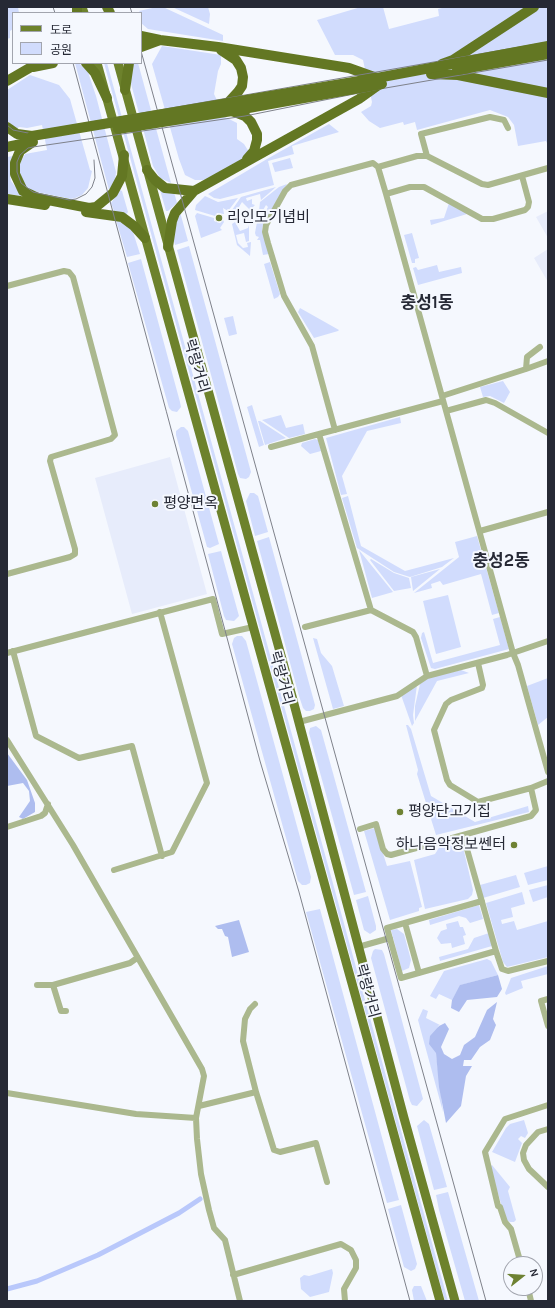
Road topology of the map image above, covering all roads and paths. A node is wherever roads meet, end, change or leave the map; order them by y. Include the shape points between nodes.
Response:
1 (534, 7) edge
2 (142, 36) edge
3 (160, 40) junction
4 (548, 46) edge
5 (142, 47) edge
6 (218, 49) junction
7 (548, 54) edge
8 (87, 64) edge
9 (97, 64) edge
10 (118, 64) edge
11 (129, 64) edge
12 (36, 65) edge
13 (430, 71) junction
14 (23, 73) junction
15 (7, 81) edge
16 (379, 81) junction
17 (7, 86) edge
18 (125, 90) junction
19 (548, 93) edge
20 (107, 98) junction
21 (229, 108) junction
22 (7, 127) edge
23 (508, 128) dead end
24 (32, 139) junction
25 (7, 141) edge
26 (7, 146) edge
27 (124, 155) junction
28 (427, 156) junction
29 (241, 165) junction
30 (378, 167) junction
31 (548, 168) edge
32 (147, 170) junction
33 (522, 176) junction
34 (194, 192) junction
35 (386, 194) junction
36 (7, 199) edge
37 (145, 238) junction
38 (168, 247) junction
39 (7, 286) edge
40 (540, 347) dead end
41 (548, 361) edge
42 (526, 369) junction
43 (442, 398) junction
44 (446, 411) junction
45 (335, 430) junction
46 (548, 433) edge
47 (319, 434) junction
48 (271, 447) dead end
49 (548, 512) edge
50 (480, 531) junction
51 (7, 574) edge
52 (370, 610) junction
53 (160, 612) junction
54 (253, 627) junction
55 (305, 627) dead end
56 (548, 641) edge
57 (10, 652) edge
58 (513, 653) junction
59 (478, 663) junction
60 (427, 676) junction
61 (299, 722) junction
62 (7, 740) edge
63 (548, 772) edge
64 (548, 780) edge
65 (531, 788) junction
66 (48, 804) junction
67 (7, 827) edge
68 (360, 829) dead end
69 (463, 835) junction
70 (162, 856) junction
71 (114, 870) dead end
72 (482, 901) junction
73 (405, 923) junction
74 (390, 938) junction
75 (358, 948) junction
76 (496, 951) junction
77 (137, 958) junction
78 (548, 961) edge
79 (419, 973) junction
80 (37, 985) dead end
81 (53, 985) junction
82 (548, 999) edge
83 (255, 1004) dead end
84 (66, 1010) dead end
85 (548, 1026) edge
86 (256, 1092) junction
87 (7, 1093) edge
88 (548, 1105) edge
89 (199, 1106) junction
90 (196, 1118) junction
91 (548, 1129) edge
92 (327, 1182) dead end
93 (548, 1187) edge
94 (519, 1256) edge
95 (233, 1274) junction
96 (240, 1301) edge
97 (345, 1301) edge
98 (440, 1301) edge
99 (455, 1301) edge

1 - 13 highway, bridge via 452,60
2 - 3 highway
3 - 5 highway
3 - 6 highway
4 - 13 highway, bridge
6 - 16 highway via 349,68
6 - 21 highway via 236,60 243,77 242,86
7 - 13 highway, bridge
8 - 20 highway via 95,73
9 - 20 main road, 락랑거리
10 - 18 main road, 락랑거리
11 - 18 highway
12 - 14 highway
13 - 16 highway, bridge
13 - 19 highway
14 - 15 highway
14 - 17 highway
16 - 21 highway, bridge
16 - 29 highway via 359,99
18 - 32 main road, 락랑거리
20 - 27 main road, 락랑거리
21 - 24 highway, bridge
21 - 29 highway via 245,116 257,134 254,151
22 - 24 highway
23 - 28 street via 504,120 490,117 421,134
24 - 25 highway
24 - 26 highway
24 - 27 highway via 20,151 15,163 15,174 23,190 38,198 89,208 96,207 113,194 122,176
27 - 37 main road, 락랑거리
28 - 30 street via 417,156
28 - 33 street via 484,185
29 - 34 highway
30 - 35 street
30 - 45 street via 373,163 291,185 266,225 268,243 284,296 312,346
31 - 33 street
32 - 34 highway via 165,188
32 - 38 main road, 락랑거리
33 - 35 street via 528,207 493,220 482,219 424,187 410,187
34 - 38 highway via 175,213
35 - 43 street
36 - 37 highway via 122,217
37 - 54 main road, 락랑거리
38 - 61 main road, 락랑거리
39 - 51 street via 64,271 73,277 115,435 111,439 51,457 75,554 70,558
40 - 42 street via 527,357
41 - 42 street
42 - 43 street
43 - 44 street
43 - 45 street
44 - 46 street via 486,400
44 - 50 street
45 - 47 street
47 - 48 street
47 - 52 street
49 - 50 street
50 - 58 street
52 - 55 street
52 - 60 street via 413,632
53 - 54 street via 213,599 222,634
53 - 57 street
53 - 70 street via 207,783 172,852
54 - 98 main road, 락랑거리
56 - 58 street
57 - 70 street via 36,736 79,758 132,746
58 - 59 street
58 - 63 street
59 - 60 street
59 - 65 street via 482,688 446,704 434,730 447,780 450,785 478,802
60 - 61 street via 397,696
61 - 75 main road, 락랑거리
62 - 66 street
64 - 65 street
65 - 69 street via 536,810 531,816
66 - 67 street via 41,816
66 - 77 street
68 - 69 street via 376,824 383,849 386,854 391,855
69 - 72 street
70 - 71 street
72 - 73 street
72 - 76 street
73 - 74 street via 387,928
73 - 79 street
74 - 75 street
74 - 79 street via 400,978
75 - 99 main road, 락랑거리
76 - 78 street via 502,968 508,971
76 - 79 street
77 - 81 street via 130,963
77 - 89 street via 202,1069 204,1076
80 - 81 street
81 - 84 street via 61,1011
82 - 85 street via 541,1001
83 - 86 street via 245,1020 243,1041
86 - 89 street
86 - 92 street via 274,1150 280,1152 318,1144
87 - 90 street via 136,1114
88 - 94 street via 505,1119 486,1152 498,1206 511,1229
89 - 90 street
90 - 95 street via 196,1139 209,1210 214,1228 224,1240
91 - 93 street via 538,1132 526,1145 523,1153 529,1169
95 - 96 street
95 - 97 street via 341,1244 351,1250 356,1260 356,1268 344,1289

